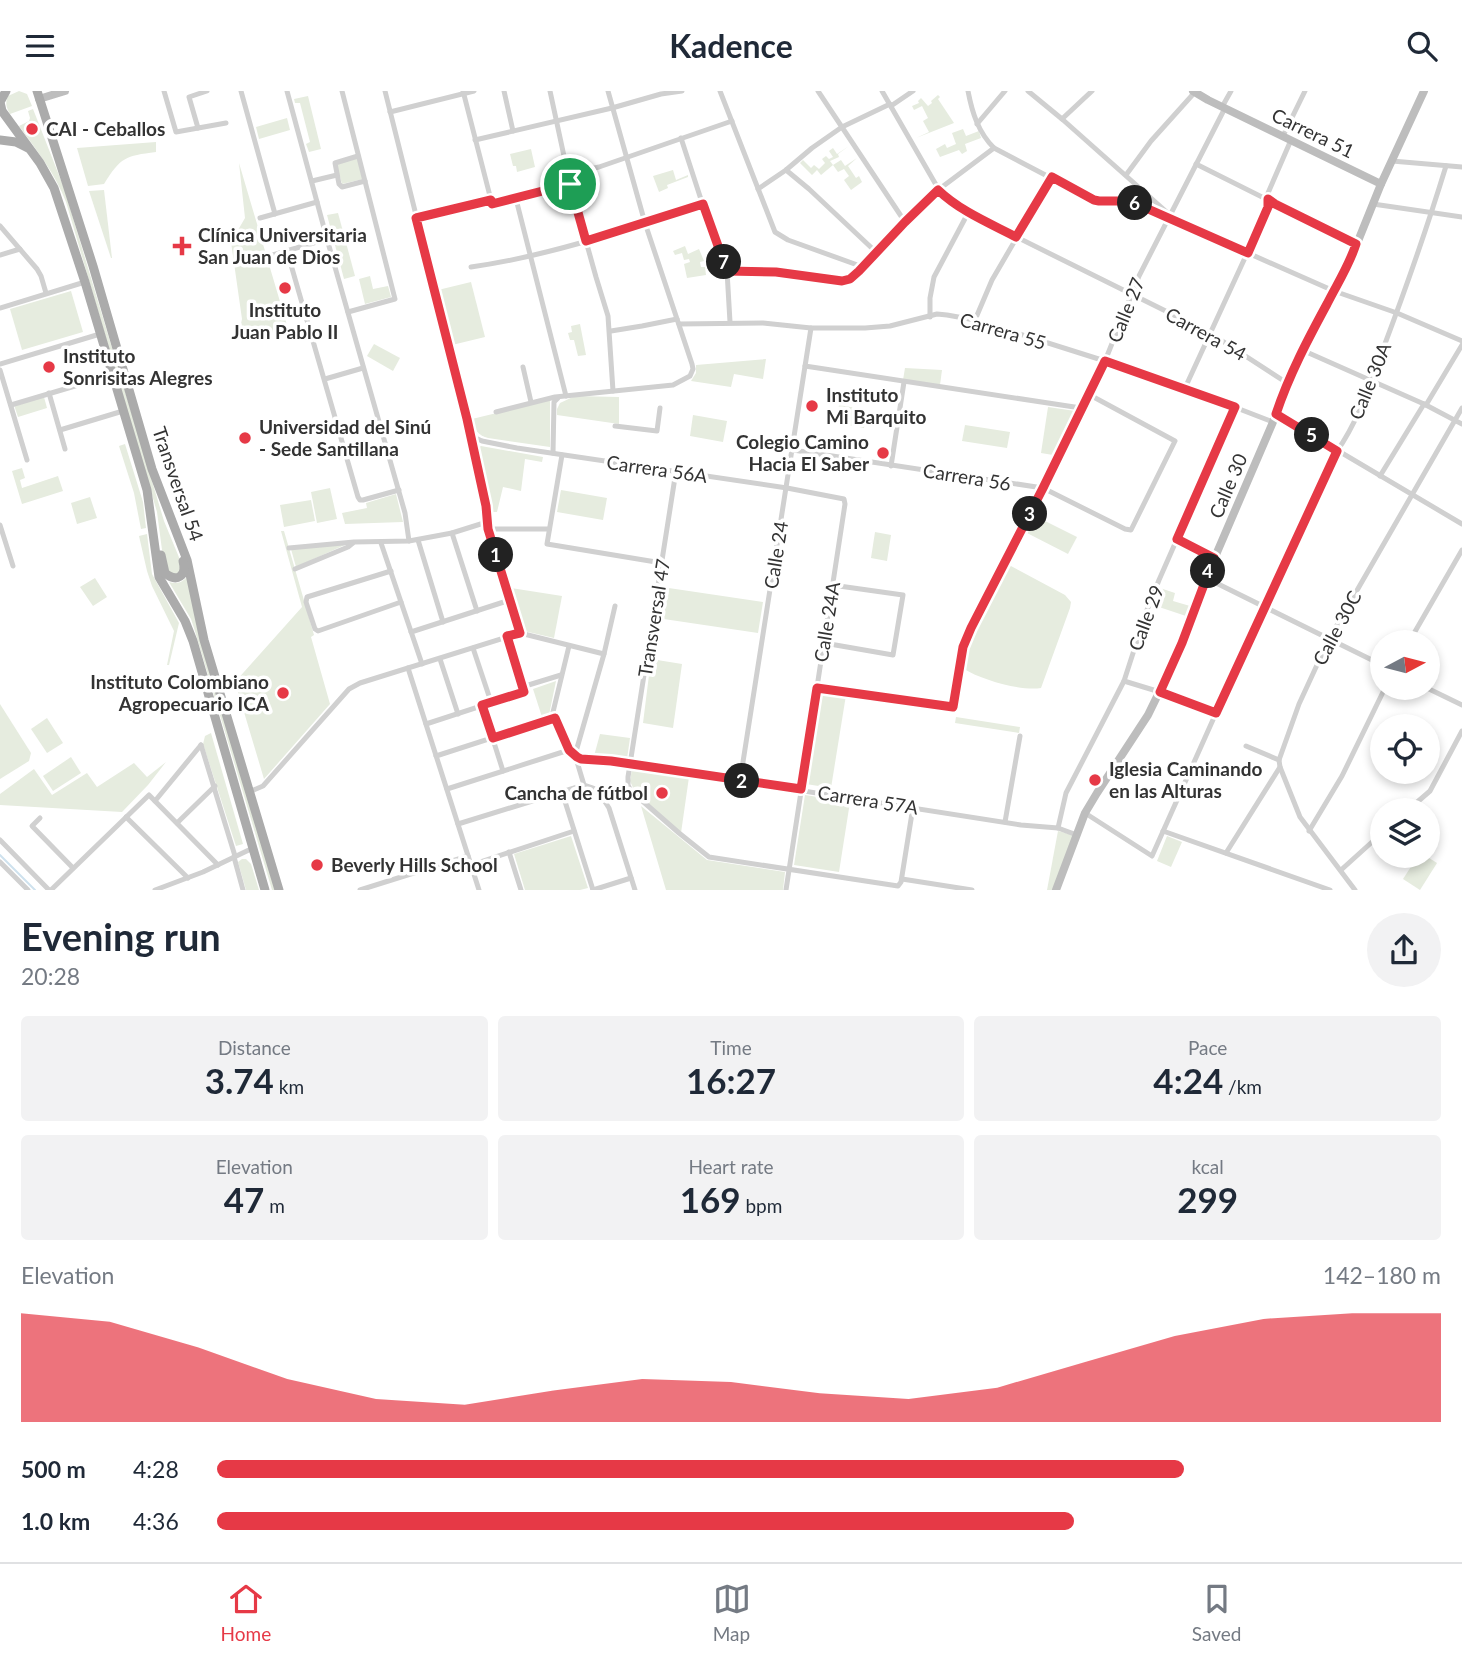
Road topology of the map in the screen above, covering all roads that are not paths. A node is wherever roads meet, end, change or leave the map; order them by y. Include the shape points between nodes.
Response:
1 (6, 91) edge
2 (65, 91) edge
3 (164, 91) edge
4 (207, 91) edge
5 (241, 91) edge
6 (287, 91) edge
7 (342, 91) edge
8 (385, 91) edge
9 (474, 91) edge
10 (504, 91) edge
11 (550, 91) edge
12 (608, 91) edge
13 (682, 91) edge
14 (720, 91) edge
15 (818, 91) edge
16 (883, 91) edge
17 (913, 91) edge
18 (968, 91) edge
19 (1005, 91) edge
20 (1028, 91) edge
21 (1092, 91) edge
22 (1231, 91) edge
23 (1305, 91) edge
24 (1424, 91) edge
25 (463, 92) edge
26 (1194, 92) edge
27 (36, 94) edge
28 (890, 105) junction
29 (612, 108) junction
30 (1224, 108) junction
31 (390, 112) junction
32 (1062, 119) junction
33 (557, 121) junction
34 (732, 121) junction
35 (226, 123) dead end
36 (977, 124) junction
37 (842, 127) junction
38 (198, 128) junction
39 (513, 131) junction
40 (681, 138) junction
41 (1287, 138) junction
42 (0, 140) edge
43 (475, 140) junction
44 (994, 148) junction
45 (30, 149) junction
46 (358, 156) junction
47 (626, 158) junction
48 (1392, 161) junction
49 (1196, 164) junction
50 (1446, 166) junction
51 (1462, 167) edge
52 (786, 170) junction
53 (568, 174) junction
54 (337, 175) junction
55 (1126, 175) junction
56 (1052, 177) junction
57 (312, 181) junction
58 (365, 181) junction
59 (570, 184) junction
60 (1381, 184) junction
61 (758, 189) junction
62 (938, 190) junction
63 (516, 199) junction
64 (1268, 199) junction
65 (491, 200) junction
66 (317, 202) junction
67 (703, 204) junction
68 (1373, 204) junction
69 (275, 213) junction
70 (968, 213) junction
71 (1431, 213) junction
72 (1169, 217) junction
73 (1462, 217) edge
74 (260, 218) dead end
75 (416, 218) junction
76 (905, 222) junction
77 (645, 223) junction
78 (0, 226) edge
79 (1016, 237) junction
80 (327, 239) junction
81 (586, 241) junction
82 (1356, 244) junction
83 (20, 249) junction
84 (287, 251) junction
85 (876, 252) junction
86 (1248, 253) junction
87 (0, 255) edge
88 (532, 255) junction
89 (266, 257) dead end
90 (471, 267) dead end
91 (863, 267) junction
92 (727, 271) junction
93 (85, 282) junction
94 (1334, 291) junction
95 (46, 293) junction
96 (1130, 294) junction
97 (0, 308) edge
98 (348, 311) junction
99 (1397, 313) junction
100 (930, 317) junction
101 (975, 320) junction
102 (678, 321) junction
103 (730, 322) junction
104 (811, 328) junction
105 (611, 331) junction
106 (1210, 333) junction
107 (100, 334) junction
108 (1462, 343) edge
109 (1302, 350) junction
110 (1105, 361) junction
111 (0, 364) edge
112 (805, 366) junction
113 (523, 367) dead end
114 (363, 368) junction
115 (0, 370) edge
116 (112, 375) junction
117 (325, 379) junction
118 (1371, 380) junction
119 (904, 382) junction
120 (1287, 383) junction
121 (1185, 388) junction
122 (613, 391) junction
123 (49, 393) junction
124 (1088, 394) junction
125 (563, 396) junction
126 (531, 402) junction
127 (11, 405) junction
128 (1425, 405) junction
129 (1235, 407) junction
130 (660, 408) dead end
131 (1081, 408) junction
132 (1462, 408) edge
133 (123, 411) junction
134 (496, 412) dead end
135 (1274, 418) junction
136 (1455, 420) junction
137 (1462, 423) edge
138 (615, 426) dead end
139 (60, 430) junction
140 (471, 436) junction
141 (65, 449) dead end
142 (793, 450) junction
143 (1337, 451) junction
144 (553, 453) junction
145 (562, 455) junction
146 (27, 460) dead end
147 (891, 465) junction
148 (676, 471) junction
149 (1380, 476) junction
150 (787, 488) junction
151 (1043, 488) junction
152 (160, 490) junction
153 (398, 490) junction
154 (1412, 495) junction
155 (844, 500) joint
156 (149, 502) junction
157 (487, 522) junction
158 (1462, 524) edge
159 (0, 525) edge
160 (488, 529) junction
161 (549, 529) junction
162 (452, 533) junction
163 (2, 539) edge
164 (1177, 539) junction
165 (418, 540) junction
166 (409, 541) junction
167 (354, 542) junction
168 (381, 543) junction
169 (289, 548) dead end
170 (1462, 550) edge
171 (1214, 558) junction
172 (662, 563) junction
173 (12, 566) dead end
174 (295, 569) dead end
175 (391, 571) junction
176 (1206, 577) junction
177 (832, 585) junction
178 (510, 600) junction
179 (401, 603) junction
180 (615, 606) dead end
181 (1265, 606) junction
182 (477, 611) junction
183 (443, 622) junction
184 (1416, 630) edge
185 (411, 632) junction
186 (520, 633) junction
187 (507, 636) junction
188 (1329, 639) junction
189 (824, 643) junction
190 (569, 646) junction
191 (473, 648) junction
192 (604, 654) junction
193 (440, 659) junction
194 (1370, 659) edge
195 (422, 664) junction
196 (408, 668) junction
197 (561, 675) junction
198 (1124, 681) junction
199 (522, 687) junction
200 (817, 688) junction
201 (1160, 692) junction
202 (1440, 694) edge
203 (1379, 700) edge
204 (491, 702) junction
205 (482, 705) junction
206 (1462, 705) edge
207 (1216, 713) junction
208 (458, 714) junction
209 (555, 718) junction
210 (426, 724) junction
211 (1462, 731) edge
212 (1020, 736) dead end
213 (493, 738) junction
214 (1246, 746) dead end
215 (569, 750) junction
216 (575, 755) junction
217 (436, 756) junction
218 (1279, 763) junction
219 (631, 764) junction
220 (503, 771) junction
221 (740, 781) junction
222 (584, 785) junction
223 (215, 786) junction
224 (447, 789) junction
225 (801, 789) junction
226 (249, 792) junction
227 (562, 792) junction
228 (1421, 798) edge
229 (155, 801) junction
230 (913, 807) junction
231 (1085, 813) junction
232 (126, 817) junction
233 (40, 818) dead end
234 (1005, 822) junction
235 (177, 823) junction
236 (458, 824) junction
237 (1058, 828) junction
238 (575, 831) junction
239 (1163, 831) junction
240 (1309, 831) junction
241 (1077, 835) junction
242 (0, 841) edge
243 (1370, 844) edge
244 (253, 848) junction
245 (509, 852) junction
246 (1226, 853) junction
247 (468, 856) junction
248 (235, 857) junction
249 (0, 862) edge
250 (218, 865) junction
251 (471, 865) junction
252 (73, 868) junction
253 (788, 869) junction
254 (1341, 870) junction
255 (188, 878) junction
256 (631, 878) junction
257 (902, 879) junction
258 (168, 888) edge
259 (28, 890) edge
260 (50, 890) edge
261 (155, 890) edge
262 (243, 890) edge
263 (265, 890) edge
264 (278, 890) edge
265 (360, 890) edge
266 (480, 890) edge
267 (521, 890) edge
268 (593, 890) edge
269 (635, 890) edge
270 (786, 890) edge
271 (972, 890) edge
272 (1056, 890) edge
273 (1330, 890) edge
274 (1355, 890) edge

1 - 45 main road, Transversal 54 via 0,102 2,111
2 - 27 main road
3 - 38 street via 176,132
4 - 38 street via 188,97
5 - 69 street
6 - 57 street
7 - 46 street
8 - 31 street
9 - 25 street
10 - 39 street
11 - 33 street
12 - 29 street
13 - 29 street
14 - 34 street
15 - 37 street
16 - 28 street, Carrera 54
17 - 28 street
18 - 36 street
19 - 36 street
20 - 32 street
21 - 32 street
22 - 30 street, Calle 27
23 - 41 street
24 - 48 main road, Calle 30
25 - 31 street
25 - 43 street
26 - 30 main road, Carrera 51
26 - 55 street
27 - 152 main road, Transversal 54
28 - 37 street
28 - 62 street, Carrera 54
29 - 33 street
29 - 47 street
30 - 41 main road, Carrera 51
30 - 49 street, Calle 27
31 - 75 street
32 - 55 street
33 - 39 street
33 - 53 street
34 - 40 street
34 - 61 street
35 - 38 street
36 - 44 street
37 - 52 street
37 - 76 street
39 - 43 street
40 - 47 street
40 - 67 street
41 - 60 main road, Carrera 51
41 - 64 street
42 - 45 main road
43 - 65 street
44 - 56 street
44 - 62 street
45 - 93 main road, Transversal 54 via 54,188
46 - 54 street via 336,162
46 - 58 street
47 - 53 street
47 - 77 street
48 - 50 street
48 - 60 main road, Calle 30
49 - 64 street
49 - 72 street, Calle 27
50 - 51 street
50 - 71 street, Calle 30A
52 - 61 street
52 - 85 street
53 - 59 street
54 - 57 street
54 - 58 street via 341,187
55 - 72 street
56 - 72 street via 1094,200 1130,201
56 - 79 street
57 - 66 street
58 - 98 street via 395,299
59 - 63 street
59 - 81 street
60 - 68 main road, Calle 30
61 - 91 street via 778,235
62 - 70 street, Carrera 54
62 - 76 street
63 - 65 street via 492,204
63 - 88 street
64 - 82 street
64 - 86 street
65 - 75 street
66 - 69 street
66 - 80 street
67 - 77 street
67 - 92 street
68 - 71 street
68 - 82 main road, Calle 30
69 - 74 street
70 - 79 street, Carrera 54
70 - 100 street via 934,277
71 - 73 street
71 - 99 street, Calle 30A
72 - 86 street
72 - 96 street, Calle 27
75 - 140 street
76 - 85 street
77 - 81 street
77 - 102 street
78 - 83 street
79 - 96 street, Carrera 54
79 - 101 street
80 - 84 street
80 - 98 street
81 - 88 street
81 - 105 street
82 - 94 main road, Calle 30
83 - 87 street
83 - 95 street via 37,269
84 - 89 street
84 - 117 street
85 - 91 street
86 - 94 street
86 - 106 street
88 - 90 street
88 - 125 street
91 - 92 street via 842,281
92 - 103 street
93 - 95 street
93 - 107 main road, Transversal 54
94 - 99 street
94 - 109 main road, Calle 30
95 - 97 street
96 - 106 street, Carrera 54
96 - 110 street, Calle 27
98 - 114 street
99 - 108 street
99 - 118 street, Calle 30A
100 - 101 street, Carrera 55
100 - 104 street, Carrera 55 via 877,327
101 - 110 street, Carrera 55
102 - 103 street, Carrera 55
102 - 105 street, Carrera 55
102 - 122 street via 690,376 673,385
103 - 104 street, Carrera 55
104 - 112 street, Calle 24
105 - 122 street
106 - 120 street, Carrera 54
106 - 121 street
107 - 111 street
107 - 116 main road, Transversal 54
108 - 128 street
109 - 118 street
109 - 120 main road, Calle 30
110 - 121 street, Carrera 55
110 - 124 street, Calle 27
112 - 119 street
112 - 142 street, Calle 24
113 - 126 street
114 - 117 street
114 - 153 street
115 - 127 street
116 - 123 street
116 - 133 main road, Transversal 54
117 - 153 street via 358,497
118 - 128 street
118 - 143 street, Calle 30A
119 - 131 street
119 - 147 street
120 - 135 main road, Calle 30
121 - 129 street, Carrera 55
122 - 125 street
123 - 127 street
123 - 139 street
124 - 131 street, Calle 27
124 - 151 street, Carrera 56 via 1175,443 1133,529
125 - 126 street
125 - 144 street via 554,402
126 - 134 street
127 - 146 street
128 - 136 street
128 - 149 street
129 - 135 street, Carrera 55
129 - 164 street, Calle 29
130 - 138 street via 657,431
131 - 151 street, Calle 27
132 - 136 street, Calle 30C
133 - 139 street
133 - 156 main road, Transversal 54
135 - 143 street, Carrera 55
135 - 171 main road, Calle 30
136 - 137 street
136 - 154 street, Calle 30C
139 - 141 street
140 - 144 street, Carrera 56A
140 - 157 street
142 - 147 street, Carrera 56
142 - 150 street, Calle 24
143 - 149 street, Carrera 55
143 - 181 street, Calle 30A
144 - 145 street, Carrera 56A
145 - 148 street, Carrera 56A
145 - 161 street
147 - 151 street, Carrera 56
148 - 150 street, Carrera 56A
148 - 172 street, Transversal 47
149 - 154 street, Carrera 55
150 - 155 street, Carrera 56A
150 - 221 street, Calle 24
151 - 200 street, Calle 27 via 967,637 953,707
152 - 156 main road via 184,565 178,577 165,573
152 - 226 main road, Transversal 54 via 190,570 199,620
153 - 166 street
154 - 158 street, Carrera 55
154 - 188 street, Calle 30C
155 - 177 street, Calle 24A
156 - 244 main road, Transversal 54 via 159,576 193,641
157 - 160 street
157 - 162 street
159 - 163 street
160 - 161 street
160 - 178 street
161 - 172 street via 547,544
162 - 165 street
162 - 182 street
163 - 173 street
164 - 171 street
164 - 198 street, Calle 29
165 - 166 street
165 - 183 street
166 - 168 street
167 - 168 street
167 - 169 street
167 - 174 street
168 - 175 street
170 - 184 street
171 - 176 main road, Calle 30
172 - 219 street, Transversal 47
175 - 179 street
175 - 179 street via 307,597 306,602 318,631
176 - 181 street
176 - 201 main road, Calle 30
177 - 189 street, Calle 24A
177 - 189 street via 903,596 893,655
178 - 182 street
178 - 186 street
179 - 185 street
180 - 192 street
181 - 188 street
181 - 207 street, Calle 30A
182 - 183 street
183 - 185 street
185 - 195 street
186 - 187 street
186 - 190 street
187 - 191 street
187 - 199 street
188 - 194 street
188 - 218 street, Calle 30C via 1299,704
189 - 200 street, Calle 24A
190 - 192 street
190 - 197 street
191 - 193 street
191 - 204 street
192 - 216 street
193 - 195 street
193 - 208 street
195 - 196 street
196 - 210 street
196 - 226 street via 349,689 263,786
197 - 199 street
197 - 209 street via 553,706
198 - 201 street
198 - 237 street, Calle 29 via 1066,793
199 - 204 street via 524,692
200 - 225 street, Calle 24A
201 - 207 street
201 - 231 main road, Calle 30
202 - 206 street
203 - 240 street
204 - 205 street
205 - 208 street
205 - 213 street
207 - 239 street, Calle 30A
208 - 210 street
209 - 213 street
209 - 215 street
210 - 217 street
211 - 228 street
212 - 234 street
213 - 217 street
213 - 220 street
214 - 218 street
215 - 216 street
215 - 220 street
216 - 219 street, Carrera 57A
216 - 222 street
217 - 224 street
218 - 240 street
218 - 246 street, Calle 30C
219 - 221 street, Carrera 57A
219 - 253 street, Transversal 47 via 627,782 631,791 709,857
220 - 224 street
221 - 225 street, Carrera 57A
222 - 227 street
222 - 256 street via 600,794 610,808
223 - 229 street via 201,744
223 - 235 street
223 - 248 street
224 - 236 street
225 - 230 street, Carrera 57A
225 - 253 street, Calle 24A
226 - 264 main road, Transversal 54
227 - 236 street
227 - 238 street
229 - 232 street via 149,795
229 - 235 street
230 - 234 street, Carrera 57A
230 - 257 street
231 - 239 street, Calle 30A via 1152,856
231 - 241 main road, Calle 30
232 - 252 street
232 - 255 street
233 - 252 street via 32,826
234 - 237 street, Carrera 57A
235 - 250 street
236 - 247 street
237 - 241 street, Carrera 57A
238 - 245 street
238 - 268 street
239 - 246 street
240 - 254 street
241 - 272 main road, Calle 30
242 - 260 street
243 - 254 street
244 - 248 street
244 - 263 main road, Transversal 54
245 - 251 street
245 - 267 street
246 - 273 street
247 - 251 street
247 - 265 street
248 - 250 street
248 - 262 street
249 - 259 street
250 - 255 street
251 - 266 street
252 - 260 street
253 - 257 street, Transversal 47 via 897,886
253 - 270 street, Calle 24A
254 - 274 street
255 - 258 street
256 - 268 street
256 - 269 street
257 - 271 street
258 - 261 street

